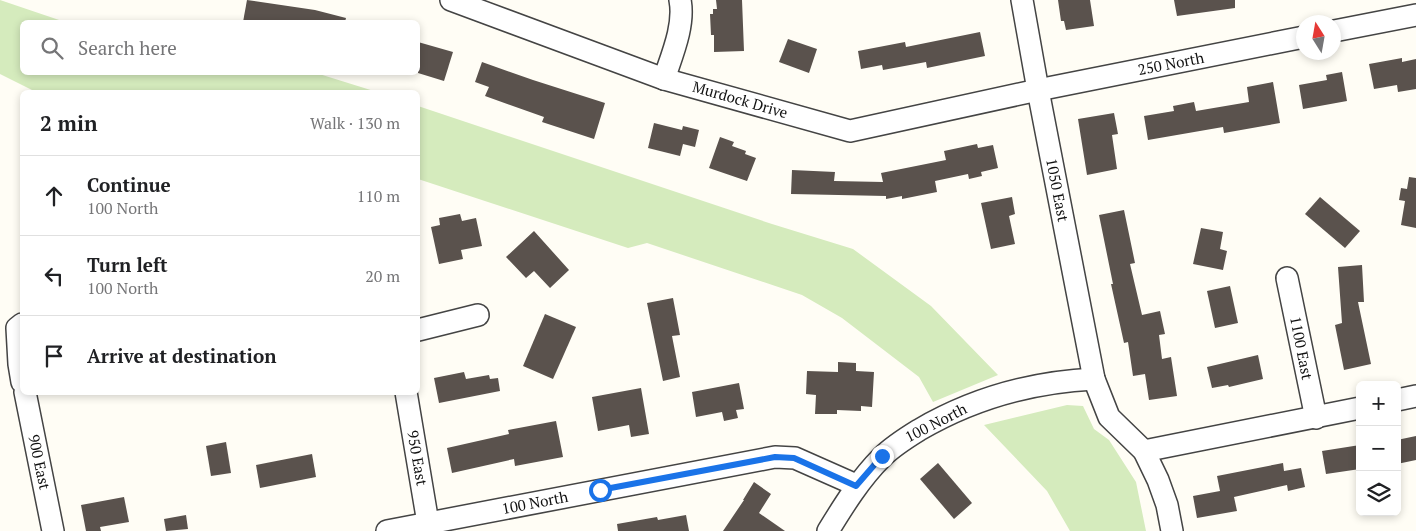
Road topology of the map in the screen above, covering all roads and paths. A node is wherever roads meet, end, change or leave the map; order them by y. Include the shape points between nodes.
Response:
1 (451, 0) edge
2 (680, 0) edge
3 (1022, 0) edge
4 (1416, 14) edge
5 (1341, 30) edge
6 (1296, 39) edge
7 (664, 78) junction
8 (1038, 90) junction
9 (1287, 278) dead end
10 (478, 315) dead end
11 (20, 326) edge
12 (420, 330) edge
13 (20, 358) edge
14 (1094, 379) junction
15 (26, 395) edge
16 (407, 395) edge
17 (1416, 396) edge
18 (1401, 399) edge
19 (1356, 409) edge
20 (1316, 418) junction
21 (1144, 451) junction
22 (856, 486) junction
23 (428, 523) junction
24 (53, 531) edge
25 (387, 531) edge
26 (828, 531) edge
27 (1172, 531) edge

1 - 7 street, Murdock Drive
2 - 7 street via 676,44
3 - 8 street, 1050 East
4 - 5 street
6 - 8 street, 250 North
7 - 8 street, Murdock Drive via 850,131
8 - 14 street, 1050 East
9 - 20 street, 1100 East
10 - 12 street
11 - 13 street
14 - 21 street, 1050 East via 1109,417
14 - 22 street, 100 North via 1069,380 997,395 943,416 882,456
15 - 24 street, 900 East
16 - 23 street, 950 East
17 - 18 street
19 - 20 street
20 - 21 street
21 - 27 street via 1164,497
22 - 23 street, 100 North via 794,458 775,457
22 - 26 street
23 - 25 street, 100 North

